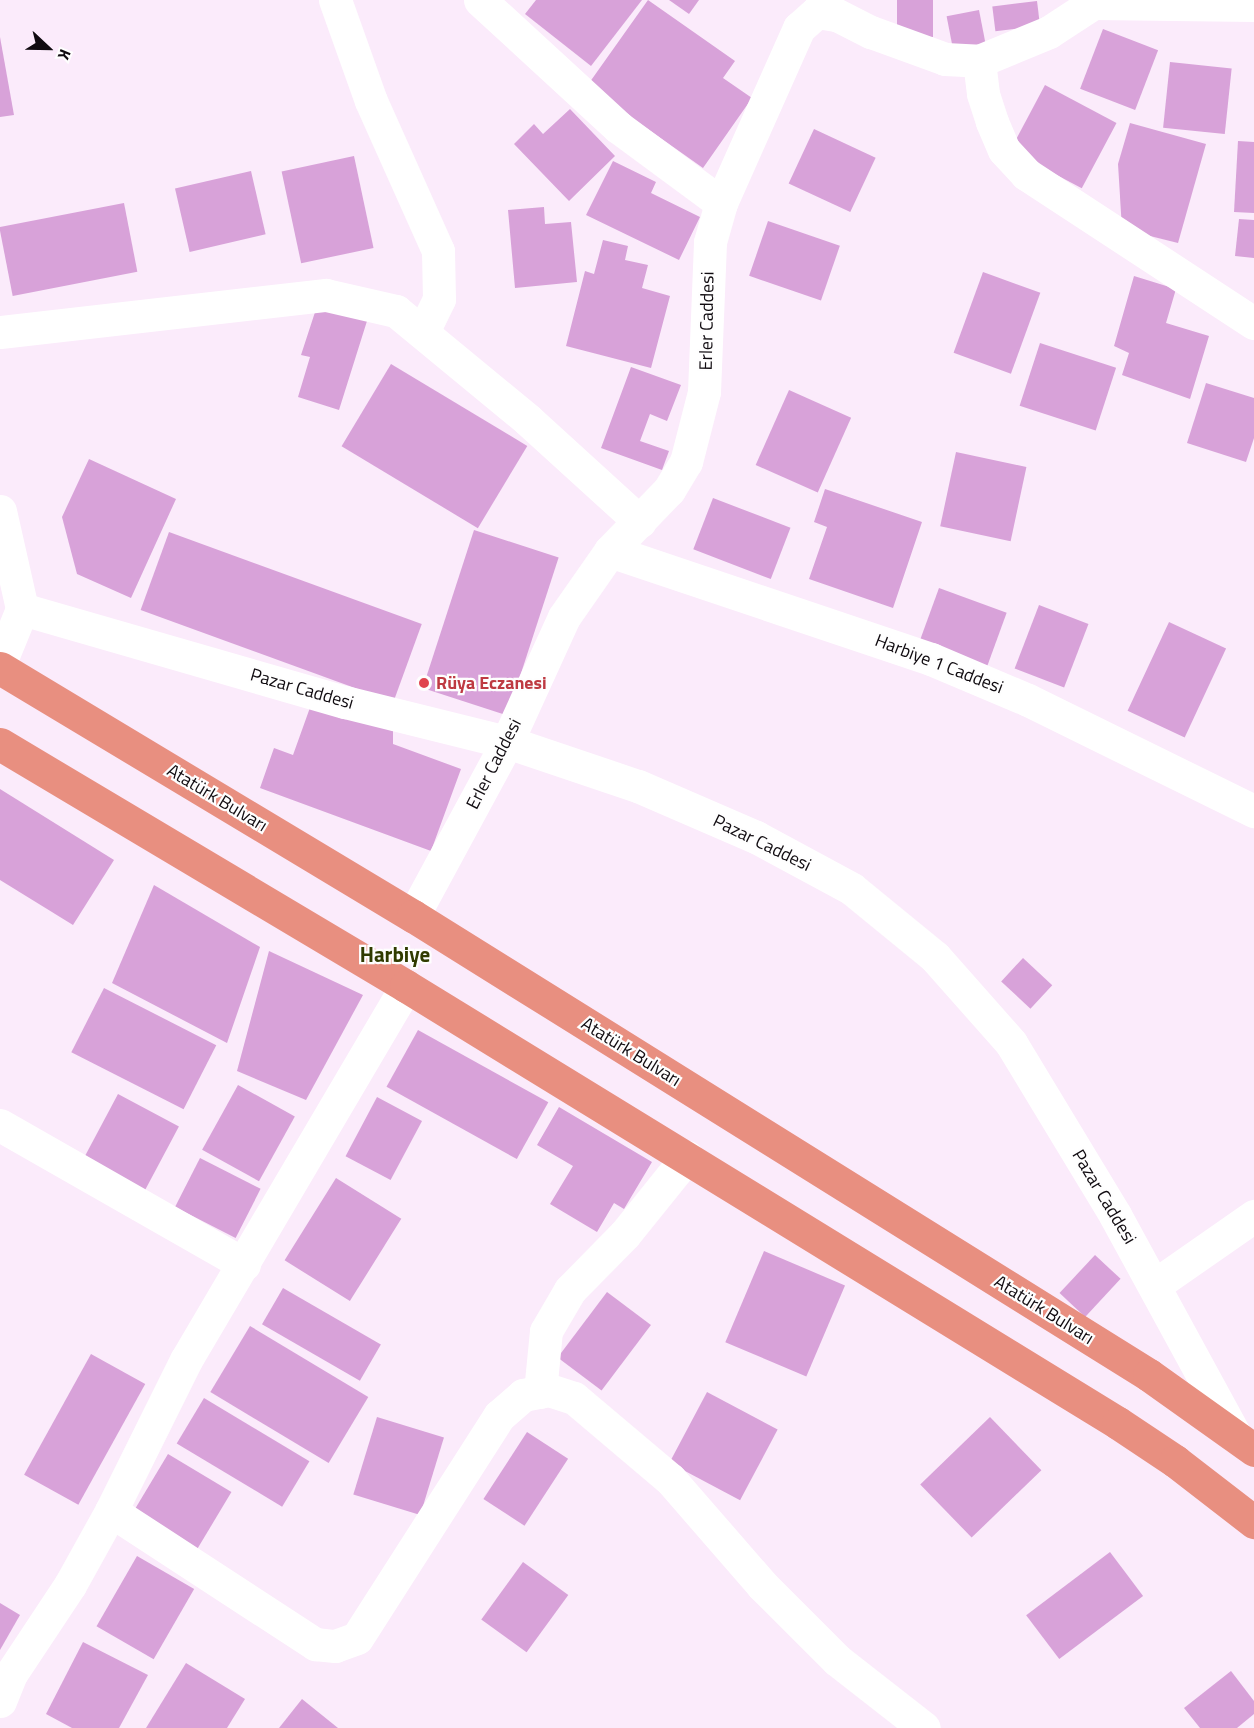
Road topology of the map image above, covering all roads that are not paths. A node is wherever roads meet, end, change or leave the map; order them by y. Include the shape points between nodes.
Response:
1 (335, 0) edge
2 (480, 0) edge
3 (1095, 1) edge
4 (1254, 5) edge
5 (819, 6) edge
6 (979, 61) junction
7 (721, 203) junction
8 (1254, 323) edge
9 (0, 332) edge
10 (423, 332) junction
11 (0, 511) edge
12 (639, 522) junction
13 (610, 551) junction
14 (22, 609) junction
15 (0, 663) edge
16 (0, 668) edge
17 (507, 742) junction
18 (0, 744) edge
19 (1254, 811) edge
20 (412, 916) junction
21 (406, 986) junction
22 (0, 1125) edge
23 (687, 1157) junction
24 (1254, 1216) edge
25 (244, 1264) junction
26 (1155, 1286) junction
27 (540, 1392) junction
28 (1245, 1443) edge
29 (111, 1511) junction
30 (1254, 1522) edge
31 (0, 1701) edge
32 (924, 1728) edge

1 - 10 street via 371,101 438,251 439,299
2 - 7 street via 618,128
3 - 4 street
3 - 6 street, Erler Caddesi via 1049,32
5 - 6 street, Erler Caddesi via 871,32 945,59
5 - 7 street, Erler Caddesi via 800,28 778,70
6 - 8 street via 992,122 1004,150 1026,174
7 - 12 street, Erler Caddesi via 710,242 706,290 709,347 696,435 669,490
9 - 10 street via 326,295 396,311
10 - 12 street via 528,420
11 - 14 street
12 - 13 street, Erler Caddesi
13 - 17 street, Erler Caddesi via 564,617
13 - 19 street, Harbiye 1 Caddesi via 833,625 987,682
14 - 15 street
14 - 17 street, Pazar Caddesi via 345,702
16 - 20 highway, Atatürk Bulvarı
17 - 20 street, Erler Caddesi
17 - 26 street, Pazar Caddesi via 638,786 756,837 852,889 936,957 1011,1043
18 - 21 highway
20 - 28 highway, Atatürk Bulvarı via 1149,1375
21 - 23 highway
21 - 25 street
22 - 25 street
23 - 27 street via 625,1234 570,1290 546,1331
23 - 30 highway via 1118,1423
24 - 26 street
25 - 29 street via 180,1371
26 - 28 street, Pazar Caddesi
27 - 29 street via 523,1395 499,1416 357,1638 335,1646 315,1644
27 - 32 street via 549,1390 574,1398 661,1472 762,1585 837,1660
29 - 31 street via 70,1585 11,1674

